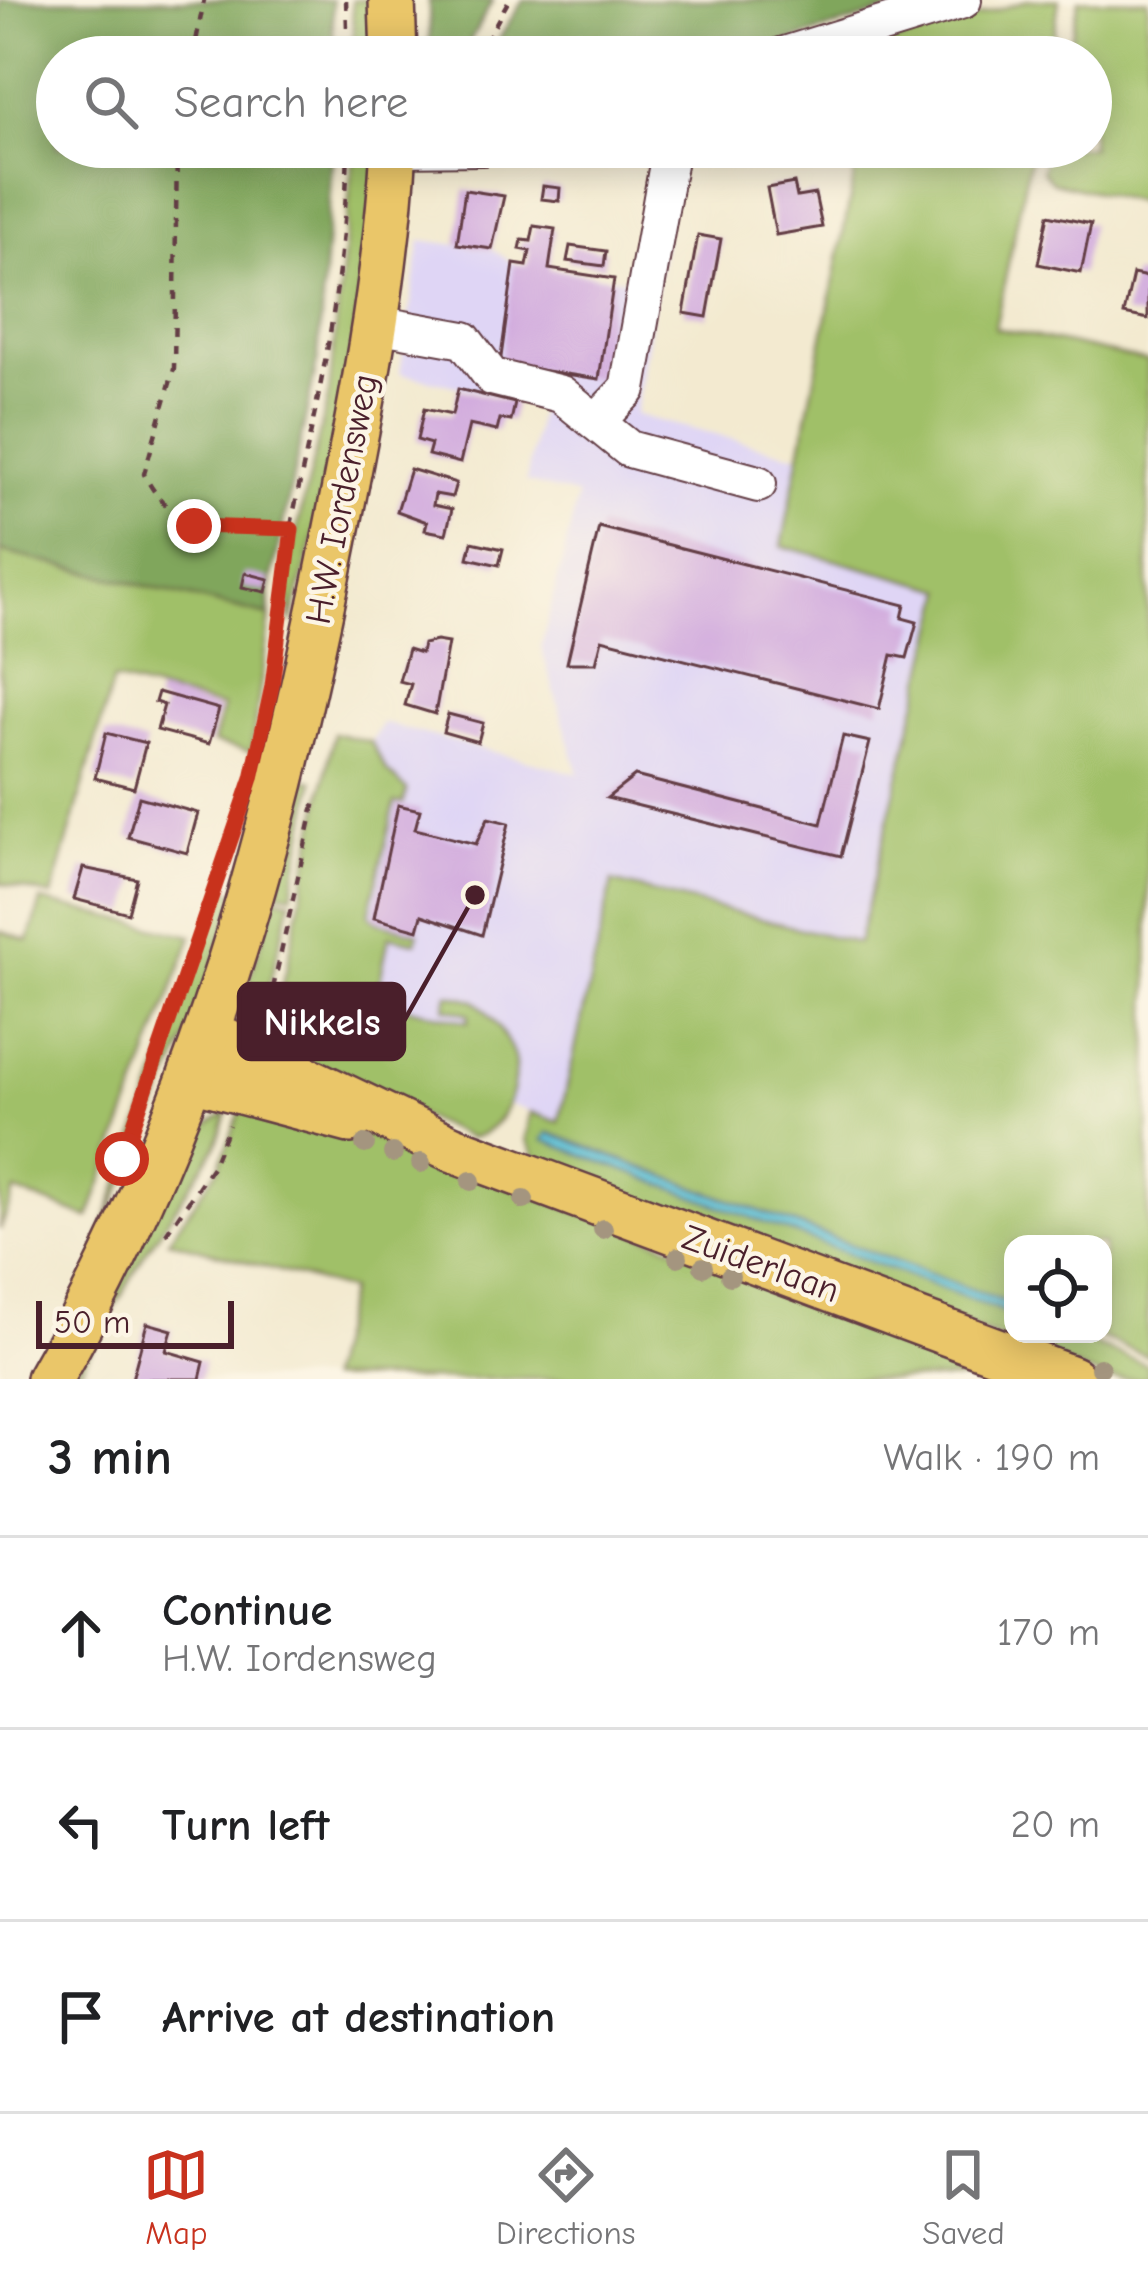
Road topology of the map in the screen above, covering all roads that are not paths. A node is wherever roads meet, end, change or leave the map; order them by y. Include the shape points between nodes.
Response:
1 (392, 0) edge
2 (963, 0) edge
3 (393, 36) edge
4 (846, 36) edge
5 (392, 168) edge
6 (666, 168) edge
7 (376, 324) junction
8 (596, 422) junction
9 (758, 484) dead end
10 (209, 1034) junction
11 (192, 1078) junction
12 (451, 1148) junction
13 (49, 1379) edge
14 (1072, 1379) edge

1 - 3 main road
2 - 4 street
5 - 7 main road, H.W. Iordensweg
6 - 8 street via 628,389
7 - 8 street via 464,340 492,377 561,394
7 - 10 main road, H.W. Iordensweg via 273,826
8 - 9 street via 629,449
10 - 11 main road, H.W. Iordensweg
10 - 12 main road, Zuiderlaan
11 - 12 main road, Zuiderlaan
11 - 13 main road, H.W. Iordensweg via 130,1226
12 - 14 main road, Zuiderlaan

